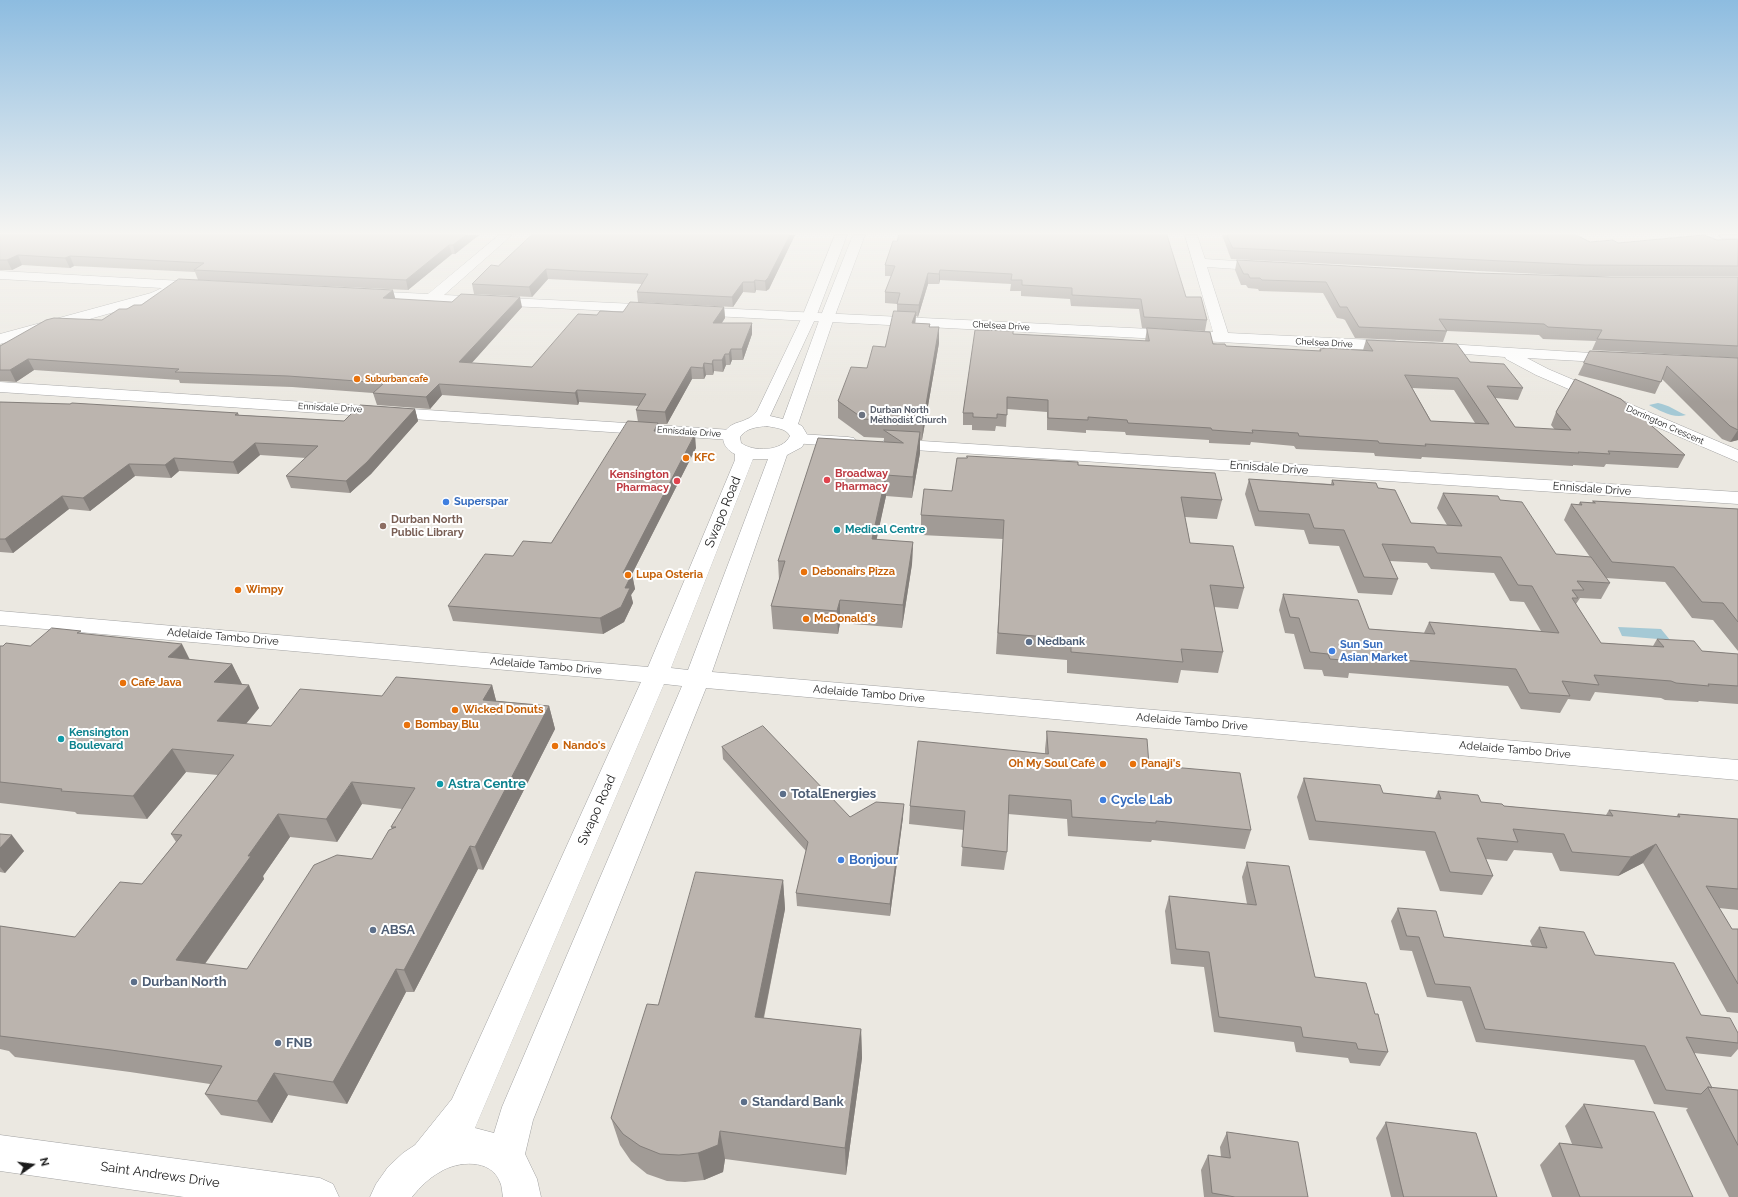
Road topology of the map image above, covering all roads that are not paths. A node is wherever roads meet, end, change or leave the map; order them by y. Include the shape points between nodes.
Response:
1 (168, 291) edge
2 (440, 291) edge
3 (819, 291) edge
4 (837, 291) edge
5 (1208, 291) edge
6 (353, 294) edge
7 (431, 298) junction
8 (808, 317) junction
9 (827, 318) junction
10 (1222, 337) junction
11 (0, 339) edge
12 (1506, 352) junction
13 (1630, 359) edge
14 (0, 387) edge
15 (754, 422) junction
16 (732, 435) junction
17 (789, 439) junction
18 (744, 452) junction
19 (1738, 457) edge
20 (1738, 498) edge
21 (0, 618) edge
22 (656, 675) junction
23 (697, 679) junction
24 (1738, 770) edge
25 (0, 1153) edge
26 (506, 1157) junction
27 (428, 1158) junction
28 (320, 1197) edge
29 (389, 1197) edge
30 (522, 1197) edge

1 - 11 street
2 - 7 street
3 - 8 street
4 - 9 street
5 - 10 street
6 - 7 street, Chelsea Drive
7 - 8 street, Chelsea Drive
8 - 9 street, Chelsea Drive
8 - 15 street via 764,413
9 - 10 street, Chelsea Drive
9 - 17 street
10 - 12 street, Chelsea Drive
12 - 13 street, Chelsea Drive
12 - 19 street, Dorrington Crescent via 1542,372
14 - 16 street, Ennisdale Drive
15 - 16 street via 740,427
15 - 17 street via 779,422
16 - 18 street via 731,441 735,447
17 - 18 street via 761,455
17 - 20 street, Ennisdale Drive
17 - 23 street
18 - 22 street, Swapo Road via 744,460
21 - 22 street, Adelaide Tambo Drive
22 - 23 street, Adelaide Tambo Drive
22 - 27 street, Swapo Road via 465,1112
23 - 24 street, Adelaide Tambo Drive
23 - 26 street via 515,1120
25 - 28 street, Saint Andrews Drive
26 - 27 street via 489,1149 470,1146 449,1149
26 - 30 street via 515,1170
27 - 29 street via 402,1180

